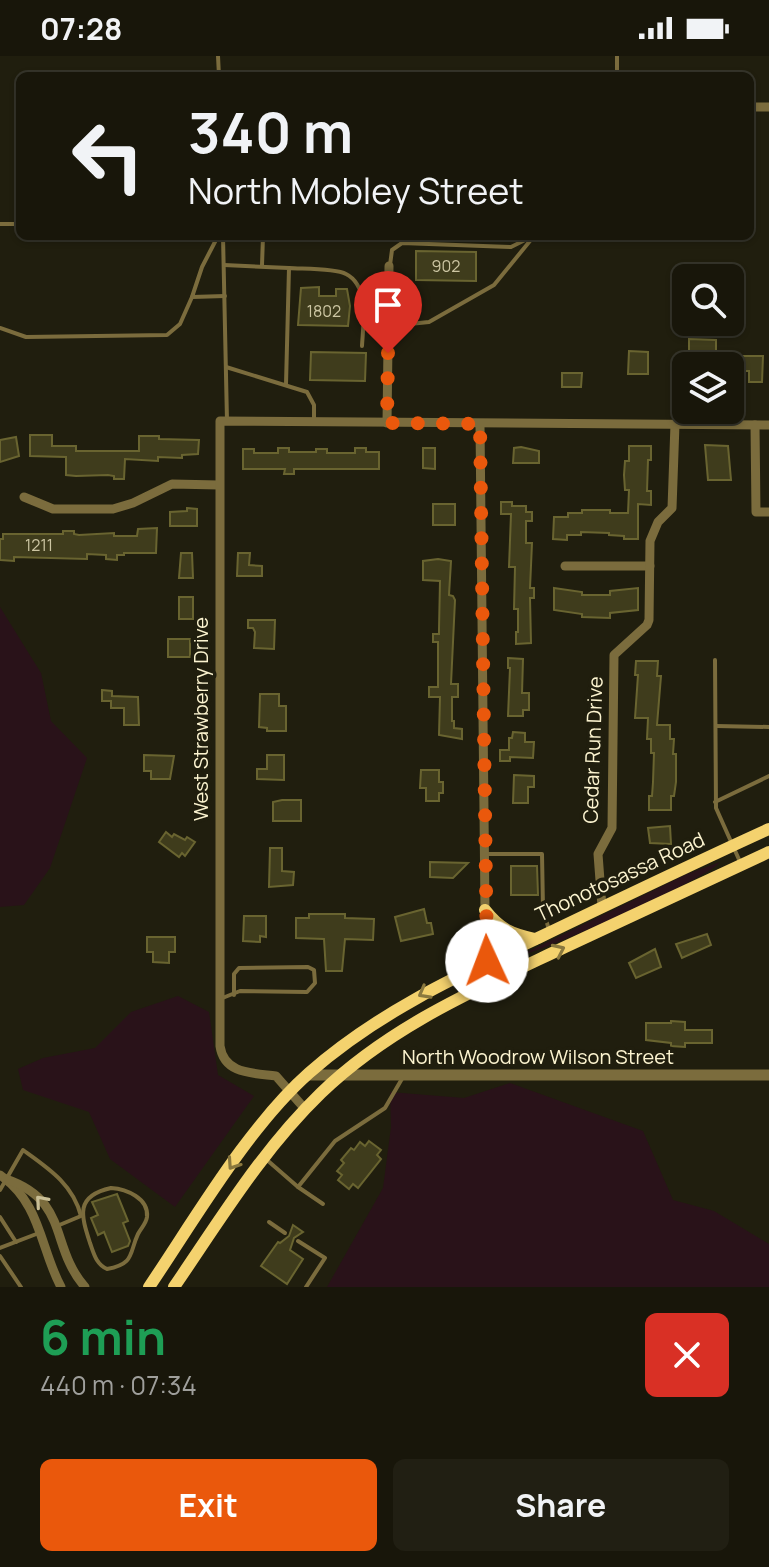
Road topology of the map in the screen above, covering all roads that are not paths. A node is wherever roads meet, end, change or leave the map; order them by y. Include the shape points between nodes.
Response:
1 (219, 240) edge
2 (221, 240) edge
3 (263, 240) edge
4 (526, 240) edge
5 (531, 240) edge
6 (224, 265) junction
7 (262, 265) junction
8 (389, 266) joint
9 (289, 268) junction
10 (225, 296) junction
11 (192, 297) junction
12 (364, 308) junction
13 (389, 308) junction
14 (389, 326) junction
15 (0, 328) edge
16 (362, 346) dead end
17 (226, 367) junction
18 (286, 384) junction
19 (223, 421) junction
20 (314, 422) junction
21 (387, 423) junction
22 (480, 424) junction
23 (672, 424) edge
24 (675, 424) joint
25 (755, 425) junction
26 (769, 425) edge
27 (219, 485) junction
28 (24, 497) dead end
29 (769, 512) edge
30 (565, 566) dead end
31 (650, 566) junction
32 (715, 660) dead end
33 (716, 726) junction
34 (769, 727) edge
35 (769, 776) edge
36 (715, 802) junction
37 (769, 829) edge
38 (733, 845) junction
39 (769, 852) edge
40 (484, 854) junction
41 (742, 865) junction
42 (602, 907) junction
43 (485, 910) junction
44 (550, 932) junction
45 (535, 939) junction
46 (487, 961) junction
47 (490, 983) junction
48 (234, 995) junction
49 (218, 1000) junction
50 (342, 1074) junction
51 (404, 1074) junction
52 (307, 1075) junction
53 (769, 1075) edge
54 (290, 1093) junction
55 (305, 1109) junction
56 (264, 1156) junction
57 (3, 1177) edge
58 (298, 1187) junction
59 (0, 1190) edge
60 (323, 1204) dead end
61 (81, 1216) junction
62 (0, 1217) edge
63 (269, 1222) dead end
64 (57, 1226) junction
65 (42, 1232) junction
66 (285, 1233) dead end
67 (298, 1241) dead end
68 (16, 1242) junction
69 (0, 1248) edge
70 (0, 1256) edge
71 (21, 1287) edge
72 (61, 1287) edge
73 (85, 1287) edge
74 (149, 1287) edge
75 (174, 1287) edge
76 (306, 1287) edge

1 - 11 lane
2 - 6 lane
3 - 7 lane
4 - 8 lane via 511,247 402,243 392,250
5 - 14 lane via 494,285 429,322
6 - 7 lane
6 - 10 lane
7 - 9 lane
8 - 13 street
9 - 12 lane via 345,273 354,280
9 - 18 lane
10 - 11 lane
10 - 17 lane
11 - 15 lane via 180,324 167,335 26,337
12 - 13 lane
12 - 16 lane
13 - 14 street
14 - 21 street
17 - 18 lane
17 - 19 lane
18 - 20 lane via 307,392
19 - 20 street
19 - 27 street, West Strawberry Drive
20 - 21 street
21 - 22 street
22 - 23 street
22 - 40 street
24 - 25 street
24 - 31 street, Cedar Run Drive via 672,508 652,531
25 - 26 street
25 - 29 street via 756,512
27 - 28 street via 172,484 113,509 53,509
27 - 49 street, West Strawberry Drive
30 - 31 street
31 - 42 street, Cedar Run Drive via 647,625 614,655 612,828 598,854
32 - 33 lane
33 - 34 lane
33 - 36 lane
35 - 36 lane
36 - 38 lane
37 - 38 main road, Thonotosassa Road
38 - 41 lane
38 - 42 main road, Thonotosassa Road
39 - 41 main road, Thonotosassa Road
40 - 43 street
40 - 44 lane via 542,854 543,909
47 -> 41 main road, Thonotosassa Road
42 - 44 main road, Thonotosassa Road
43 - 45 main road via 505,931
43 - 46 street
44 - 45 main road, Thonotosassa Road
45 - 46 main road, Thonotosassa Road
46 - 47 street
46 -> 52 main road, Thonotosassa Road via 399,1007
47 - 50 main road, Thonotosassa Road via 399,1031
48 - 48 lane via 307,992 315,983 314,970 239,968
48 - 49 lane
49 - 54 street, West Strawberry Drive via 221,1057 226,1064 276,1076
50 - 51 street, North Woodrow Wilson Street
50 - 52 street, North Woodrow Wilson Street
50 - 55 main road, Thonotosassa Road
51 - 53 street, North Woodrow Wilson Street
51 - 58 lane via 385,1108 335,1141
52 - 54 main road, Thonotosassa Road
54 - 55 street
54 -> 74 main road, Thonotosassa Road via 240,1154
55 - 56 main road, Thonotosassa Road
56 - 58 lane
56 - 75 main road, Thonotosassa Road
57 - 59 lane
57 - 61 lane via 23,1150 56,1174
64 -> 57 street via 39,1196
57 - 65 street via 28,1205
58 - 60 lane
61 - 61 lane via 92,1195 111,1188 132,1193 147,1212 132,1254 111,1269 99,1264
61 - 64 lane
62 - 68 lane
63 - 66 lane
64 - 65 street
64 - 73 street via 68,1260
65 - 68 lane
65 - 72 street
67 - 76 lane via 325,1258
68 - 69 lane
70 - 71 lane

